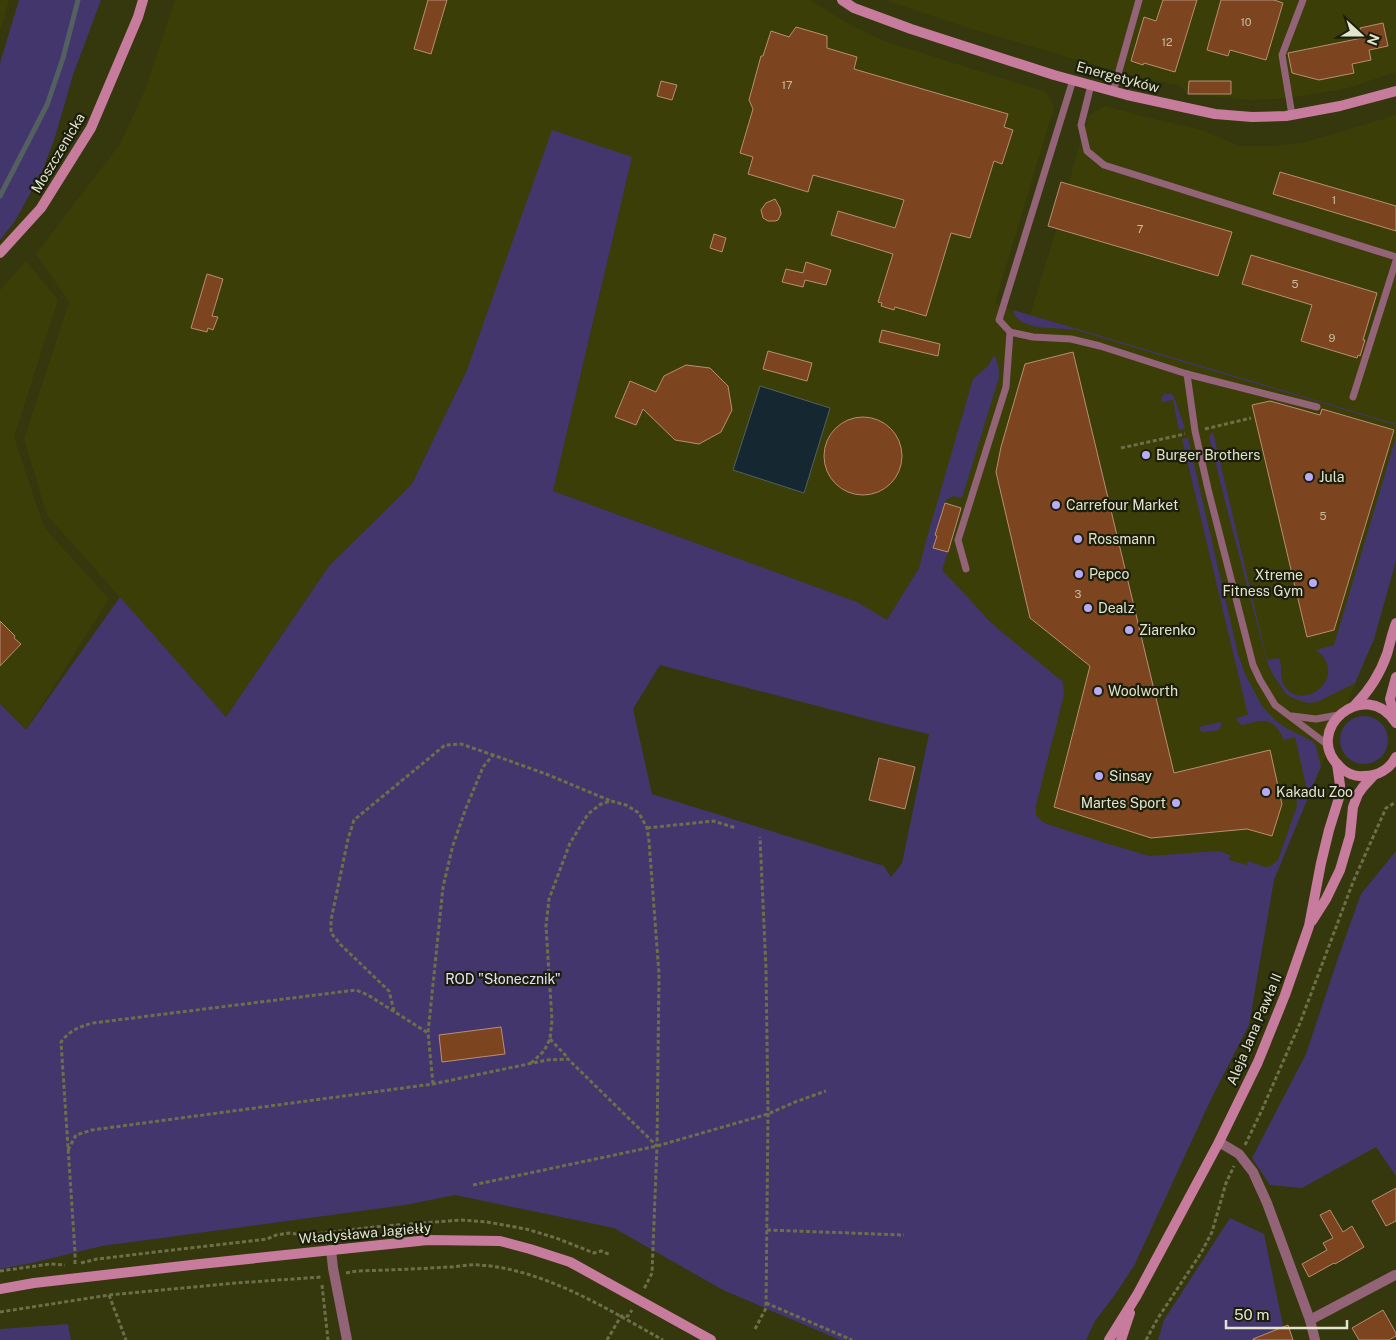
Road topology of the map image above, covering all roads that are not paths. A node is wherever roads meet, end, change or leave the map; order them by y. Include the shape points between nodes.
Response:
1 (143, 0) edge
2 (842, 0) edge
3 (1139, 0) edge
4 (1303, 0) edge
5 (1072, 80) junction
6 (1091, 85) junction
7 (1396, 91) edge
8 (1113, 92) junction
9 (1292, 115) junction
10 (0, 253) edge
11 (1396, 257) edge
12 (1396, 261) edge
13 (1010, 332) junction
14 (1187, 374) junction
15 (1352, 397) dead end
16 (1317, 407) dead end
17 (966, 569) dead end
18 (1396, 623) edge
19 (1396, 677) edge
20 (1355, 706) junction
21 (1291, 716) junction
22 (1338, 716) junction
23 (1396, 722) edge
24 (1328, 746) junction
25 (1396, 757) edge
26 (1337, 764) junction
27 (1386, 770) junction
28 (1396, 773) edge
29 (1374, 775) junction
30 (1309, 926) junction
31 (1219, 1142) junction
32 (331, 1250) junction
33 (1395, 1275) edge
34 (0, 1289) edge
35 (1136, 1295) junction
36 (1310, 1320) junction
37 (347, 1340) edge
38 (711, 1340) edge
39 (1109, 1340) edge
40 (1121, 1340) edge
41 (1315, 1340) edge

1 - 10 street, Moszczenicka via 91,128 40,208
2 - 5 street, Energetyków via 854,8 911,29
3 - 8 lane
4 - 9 lane via 1282,55
5 - 6 street, Energetyków
5 - 13 lane via 999,320
6 - 8 street, Energetyków
6 - 11 lane via 1081,125 1087,151 1104,165
7 - 9 street, Energetyków
8 - 9 street, Energetyków via 1215,114
12 - 15 lane
13 - 14 lane via 1071,339
13 - 17 lane via 1006,387 958,540
14 - 16 lane
14 - 21 lane via 1195,431 1248,651 1270,697 1279,709
18 - 20 street via 1378,674
19 - 23 street via 1390,699
20 - 22 street
20 - 23 street via 1375,706
21 - 22 lane via 1316,719
21 - 24 lane
22 - 24 street via 1331,727
24 - 26 street
25 - 27 street
26 - 29 street via 1354,775
26 - 30 street, Aleja Jana Pawła II via 1339,798
27 - 28 street
27 - 29 street
29 - 30 street, Aleja Jana Pawła II via 1358,794 1340,870
30 - 31 street, Aleja Jana Pawła II via 1258,1062
31 - 35 street, Aleja Jana Pawła II
31 - 36 street via 1239,1154 1254,1172
32 - 34 street, Władysława Jagiełły
32 - 37 street
32 - 38 street, Władysława Jagiełły via 428,1240 500,1241 530,1248 570,1262
33 - 36 street
35 - 39 street, Aleja Jana Pawła II
35 - 40 street, Aleja Jana Pawła II
36 - 41 street

